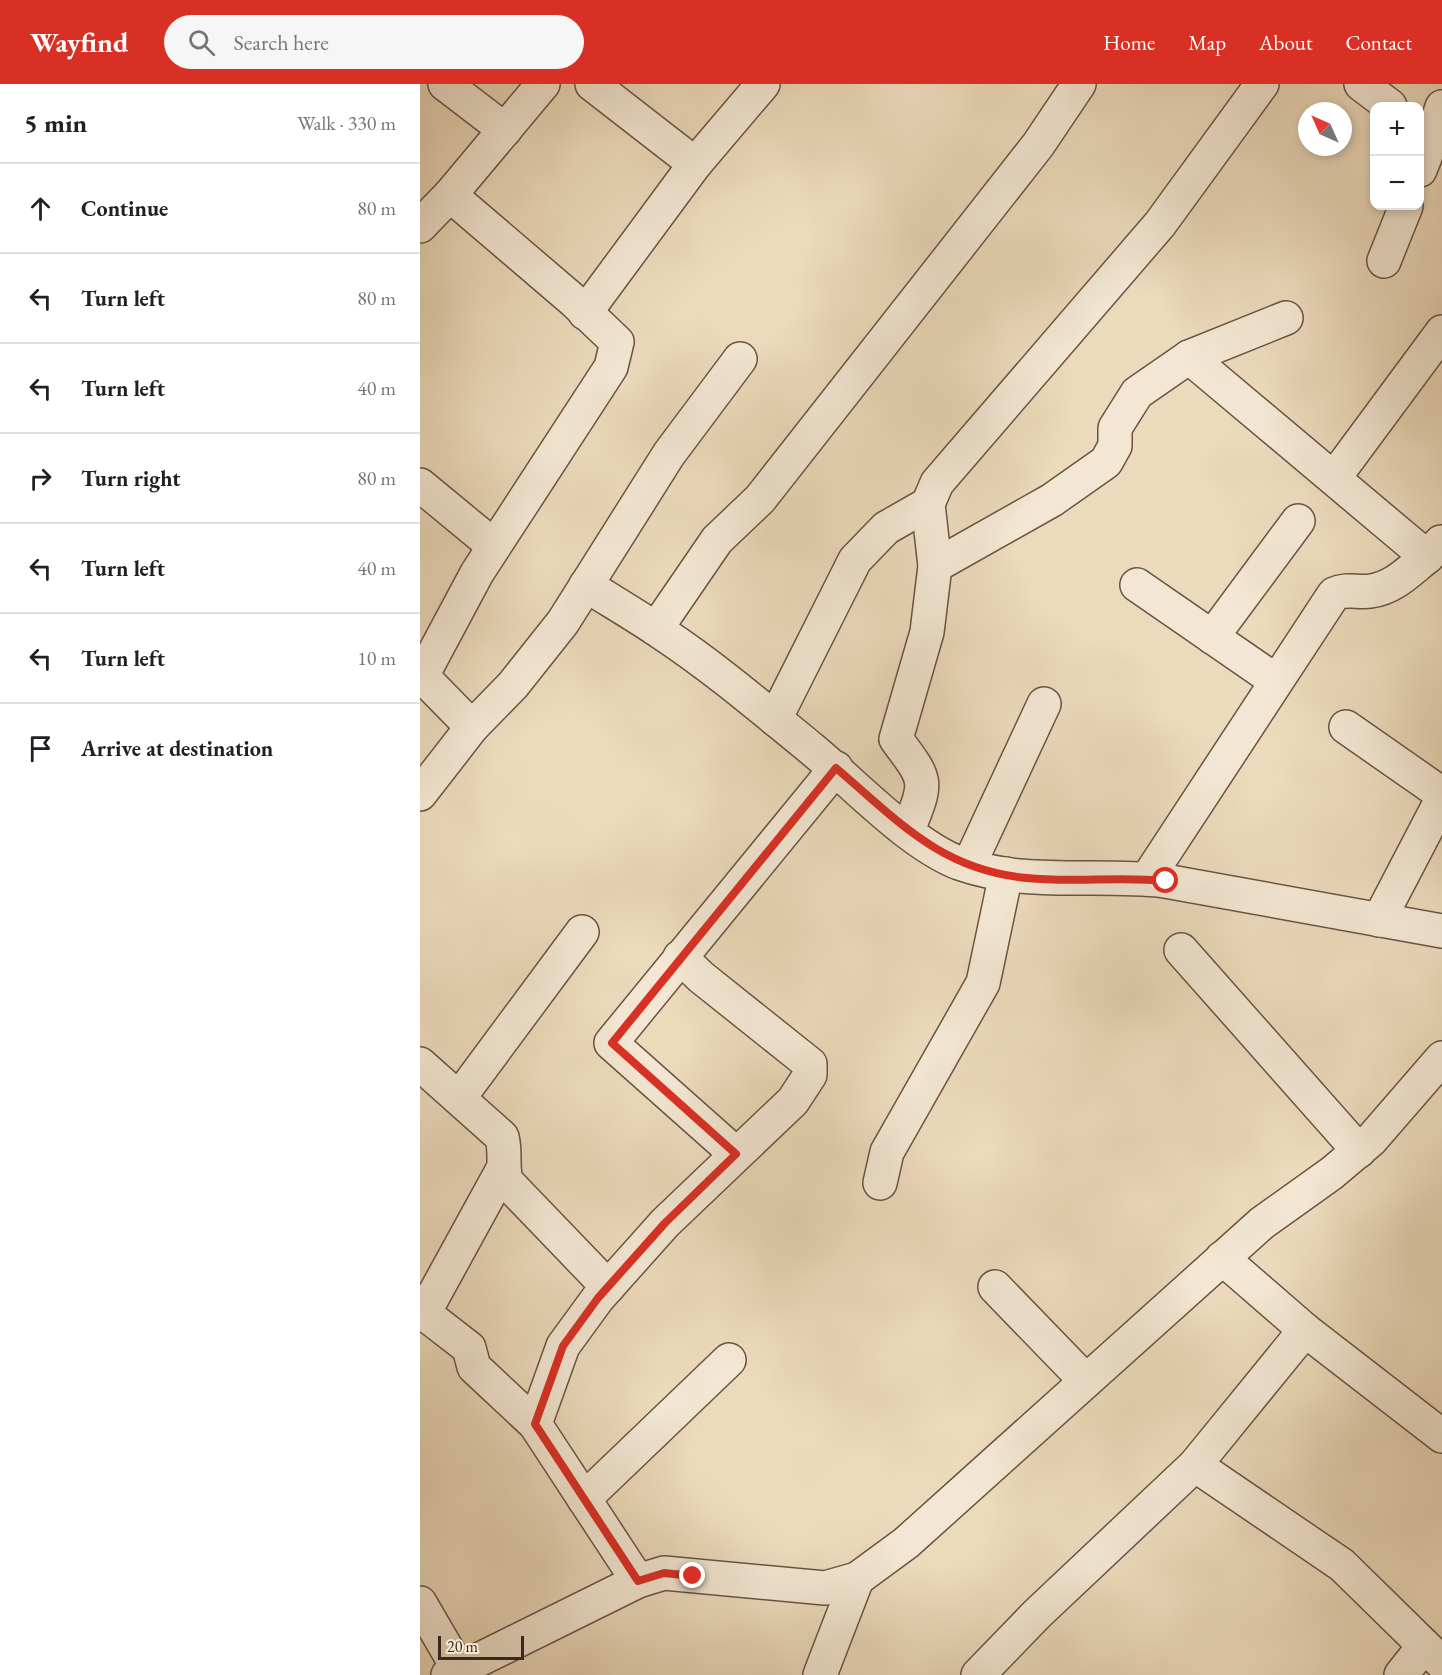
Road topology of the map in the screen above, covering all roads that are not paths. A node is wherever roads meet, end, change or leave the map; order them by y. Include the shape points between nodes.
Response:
1 (445, 84) edge
2 (543, 84) edge
3 (592, 84) edge
4 (764, 84) edge
5 (1079, 84) edge
6 (1262, 84) edge
7 (1361, 84) edge
8 (1385, 102) edge
9 (1442, 107) edge
10 (505, 130) junction
11 (1424, 145) edge
12 (695, 164) junction
13 (450, 195) junction
14 (1404, 210) edge
15 (420, 226) edge
16 (1384, 261) dead end
17 (585, 313) junction
18 (1286, 318) dead end
19 (1442, 332) edge
20 (1189, 357) junction
21 (740, 359) dead end
22 (1334, 478) junction
23 (420, 485) edge
24 (928, 504) junction
25 (1298, 521) dead end
26 (494, 546) junction
27 (1434, 549) edge
28 (935, 566) junction
29 (586, 585) junction
30 (1137, 585) dead end
31 (656, 629) junction
32 (1212, 637) junction
33 (421, 675) edge
34 (1276, 681) junction
35 (1044, 704) dead end
36 (775, 719) junction
37 (472, 727) junction
38 (1346, 727) dead end
39 (836, 768) junction
40 (420, 794) edge
41 (1442, 794) edge
42 (1442, 799) edge
43 (908, 830) junction
44 (969, 866) junction
45 (1006, 874) junction
46 (1147, 879) junction
47 (1378, 920) junction
48 (1442, 931) edge
49 (582, 932) dead end
50 (1181, 950) dead end
51 (680, 957) junction
52 (1442, 1058) edge
53 (420, 1064) edge
54 (459, 1098) junction
55 (1359, 1151) junction
56 (736, 1154) junction
57 (503, 1169) junction
58 (880, 1183) dead end
59 (1222, 1258) junction
60 (608, 1287) junction
61 (995, 1287) dead end
62 (422, 1311) edge
63 (1305, 1330) junction
64 (729, 1360) dead end
65 (1086, 1381) junction
66 (535, 1424) junction
67 (1442, 1436) edge
68 (1195, 1465) junction
69 (585, 1499) junction
70 (857, 1579) junction
71 (638, 1581) junction
72 (420, 1603) edge
73 (1433, 1655) edge
74 (454, 1672) edge
75 (820, 1675) edge
76 (978, 1675) edge
77 (1401, 1675) edge

1 - 10 street
2 - 10 street
3 - 12 street
4 - 12 street
5 - 31 street via 1038,145 760,499 717,540
6 - 24 street via 1160,224 937,483
7 - 8 street
9 - 11 street
10 - 13 street
12 - 17 street
13 - 15 street
13 - 17 street
14 - 16 street
17 - 26 street via 617,342 611,367
18 - 20 street
19 - 22 street
20 - 22 street
20 - 28 street via 1137,393 1115,428 1115,446 1106,462 1032,512
21 - 29 street via 669,454
22 - 27 street
23 - 26 street
24 - 28 street
24 - 36 street via 886,528 855,560
25 - 32 street
26 - 33 street
27 - 34 street via 1393,584 1370,591 1343,590 1334,594
28 - 43 street via 927,632 896,739 923,776 923,793
29 - 31 street
29 - 37 street via 563,622 513,685
30 - 32 street
31 - 36 street
32 - 34 street
33 - 37 street
34 - 46 street
35 - 44 street
36 - 39 street
37 - 40 street
38 - 41 street
39 - 43 street
39 - 51 street
42 - 47 street
43 - 44 street via 934,850
44 - 45 street
45 - 46 street via 1028,879
45 - 58 street via 983,983 887,1152
46 - 47 street
47 - 48 street
49 - 54 street
50 - 55 street
51 - 56 street via 612,1043
51 - 56 street via 810,1064 810,1075 802,1090
52 - 55 street
53 - 54 street
54 - 57 street via 502,1137
55 - 59 street
56 - 60 street via 665,1223
57 - 60 street via 506,1181
57 - 62 street
59 - 63 street
59 - 65 street
60 - 66 street via 563,1346
61 - 65 street
62 - 66 street via 469,1348 474,1366
63 - 67 street
63 - 68 street
64 - 69 street
65 - 70 street via 890,1557
66 - 69 street
68 - 73 street via 1342,1565
68 - 76 street
69 - 71 street
70 - 71 street via 825,1588 664,1573
70 - 75 street
71 - 74 street
72 - 74 street
73 - 77 street

